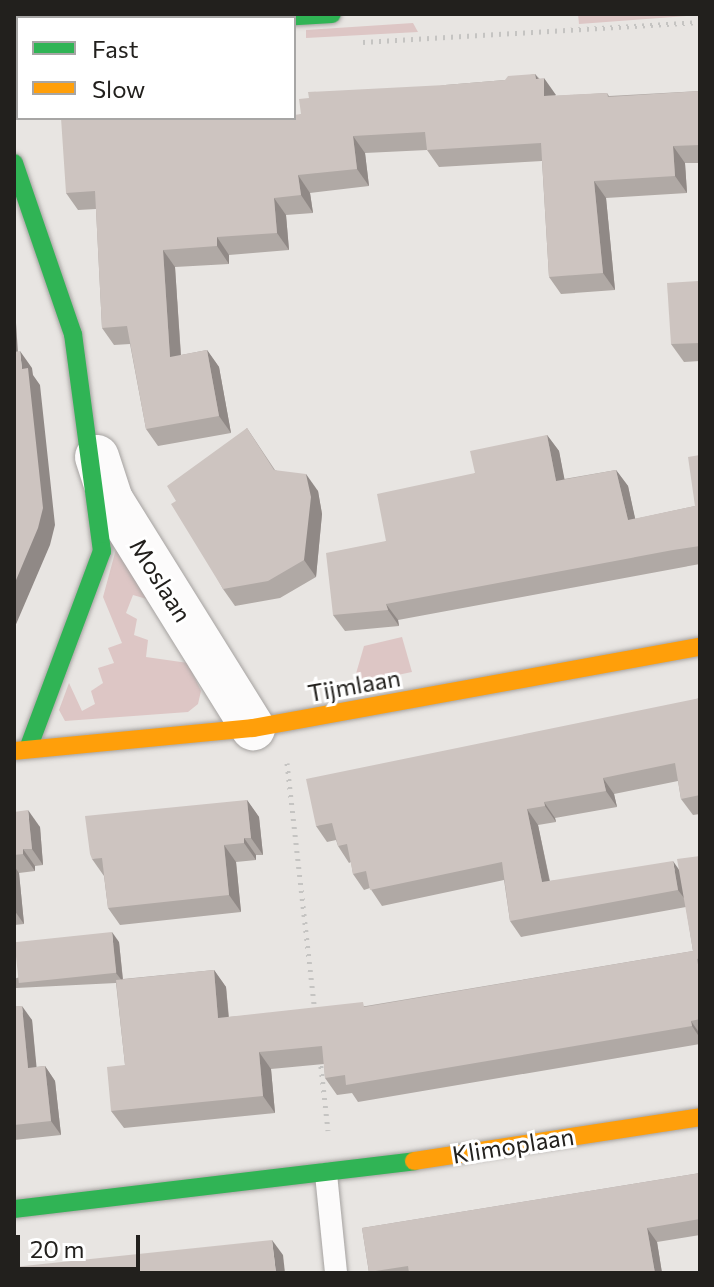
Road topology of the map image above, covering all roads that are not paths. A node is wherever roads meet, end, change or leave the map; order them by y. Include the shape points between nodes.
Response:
1 (332, 14) edge
2 (296, 16) edge
3 (14, 163) edge
4 (86, 423) junction
5 (700, 647) edge
6 (268, 725) junction
7 (21, 750) edge
8 (700, 1117) edge
9 (329, 1174) junction
10 (14, 1209) edge
11 (336, 1273) edge

1 - 2 street
3 - 4 street, Moslaan via 73,334
4 - 6 street, Moslaan via 111,500
4 - 7 street, Moslaan via 102,551
5 - 6 street, Tijmlaan
6 - 7 street, Tijmlaan
8 - 9 street, Klimoplaan
9 - 10 street, Klimoplaan
9 - 11 lane

